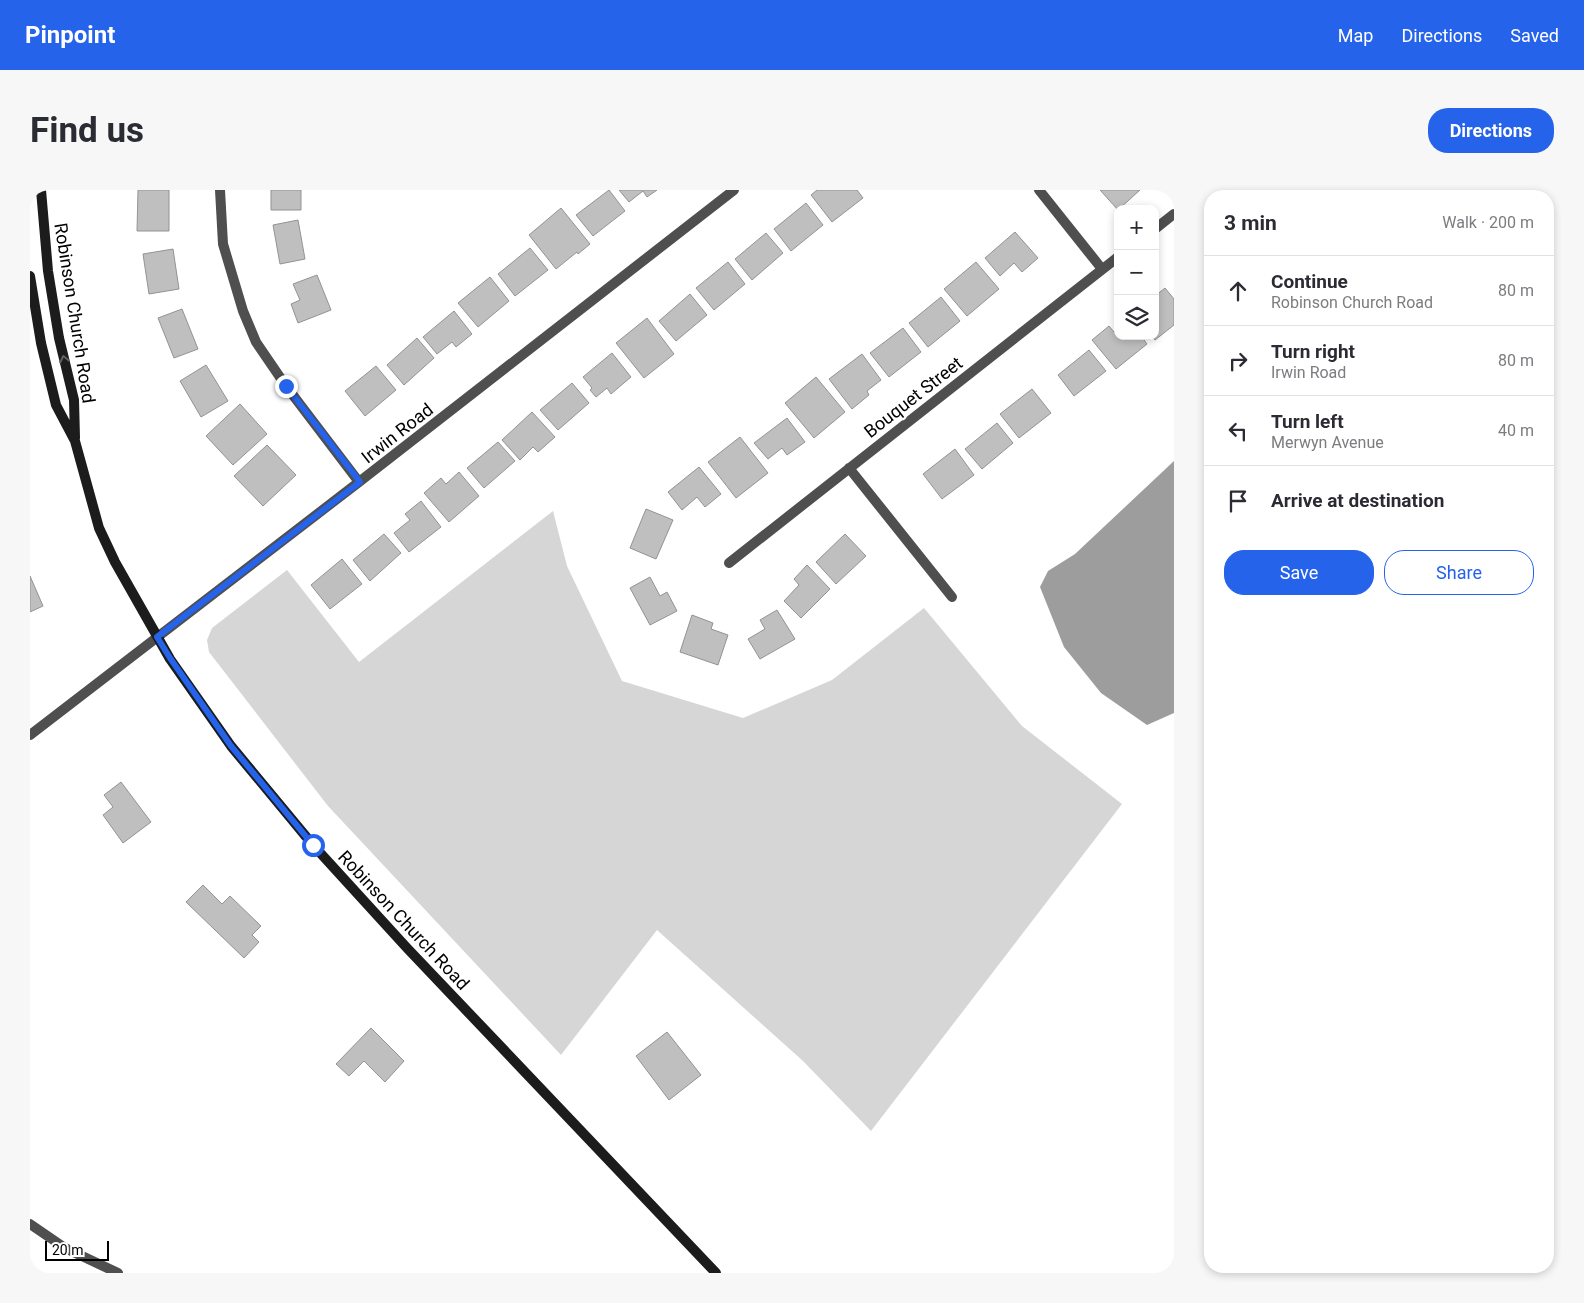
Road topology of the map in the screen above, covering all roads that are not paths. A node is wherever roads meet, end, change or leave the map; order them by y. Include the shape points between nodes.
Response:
1 (41, 190) edge
2 (220, 190) edge
3 (734, 190) edge
4 (1039, 190) edge
5 (1174, 214) edge
6 (1159, 226) edge
7 (1114, 260) edge
8 (1102, 269) junction
9 (30, 276) edge
10 (75, 441) junction
11 (849, 468) junction
12 (360, 482) junction
13 (729, 563) dead end
14 (952, 597) dead end
15 (157, 637) junction
16 (30, 735) edge
17 (30, 1224) edge
18 (118, 1273) edge
19 (716, 1273) edge

10 -> 1 street, Robinson Church Road via 74,400 48,271
2 - 12 street via 223,244 256,342
3 - 12 street, Irwin Road
4 - 8 street
5 - 6 street
7 - 8 street, Bouquet Street
8 - 11 street, Bouquet Street
9 - 10 street, Robinson Church Road via 56,405
10 - 15 street, Robinson Church Road via 99,528
11 - 13 street, Bouquet Street
11 - 14 street
12 - 15 street, Irwin Road
15 - 16 street, Irwin Road
15 - 19 street, Robinson Church Road via 231,746 313,845
17 - 18 street via 65,1248

